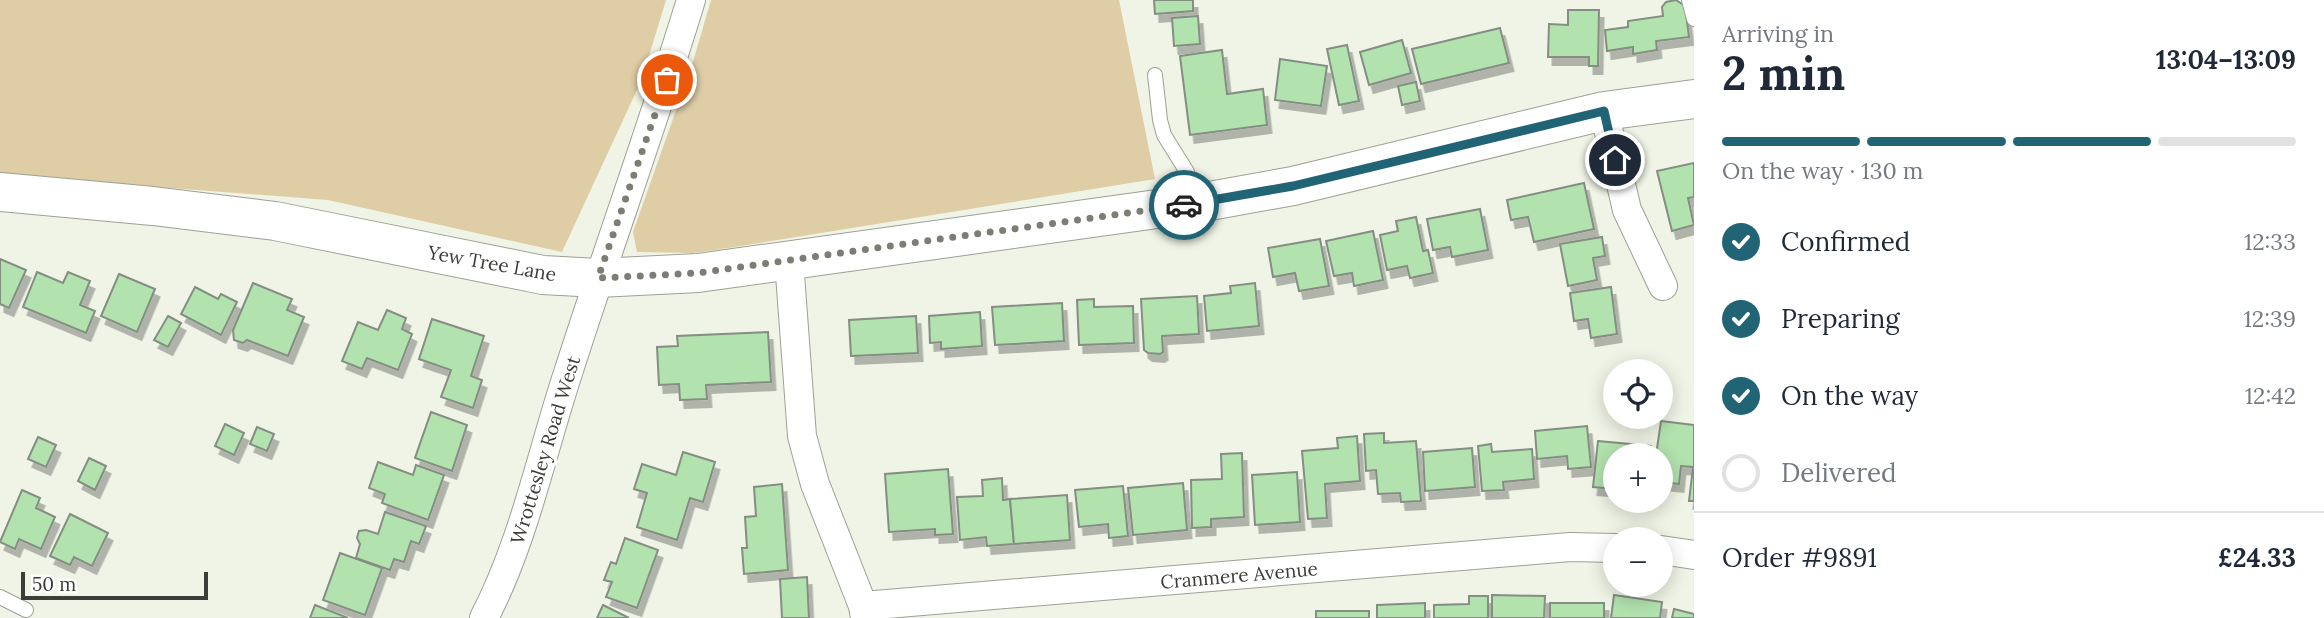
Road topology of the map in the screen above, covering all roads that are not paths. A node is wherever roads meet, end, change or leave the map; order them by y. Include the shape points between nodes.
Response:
1 (691, 0) edge
2 (1689, 0) edge
3 (1694, 19) edge
4 (1155, 75) dead end
5 (1694, 99) edge
6 (1604, 111) junction
7 (0, 192) edge
8 (1193, 204) junction
9 (789, 261) junction
10 (598, 278) junction
11 (1664, 286) dead end
12 (1603, 548) edge
13 (1673, 552) edge
14 (1694, 555) edge
15 (0, 597) edge
16 (26, 610) dead end
17 (864, 612) edge
18 (484, 618) edge

1 - 10 street, Wrottesley Road West
2 - 3 lane
4 - 8 lane via 1164,135 1187,172
5 - 6 street, Yew Tree Lane
6 - 8 street, Yew Tree Lane via 1293,186
6 - 11 street via 1627,210
7 - 10 street, Yew Tree Lane via 275,221 543,275
8 - 9 street, Yew Tree Lane
9 - 10 street, Yew Tree Lane via 698,273
9 - 17 street, Cranmere Avenue via 802,436 815,484
10 - 18 street, Wrottesley Road West via 505,579
12 - 17 street, Cranmere Avenue via 1556,548
13 - 14 street
15 - 16 lane

